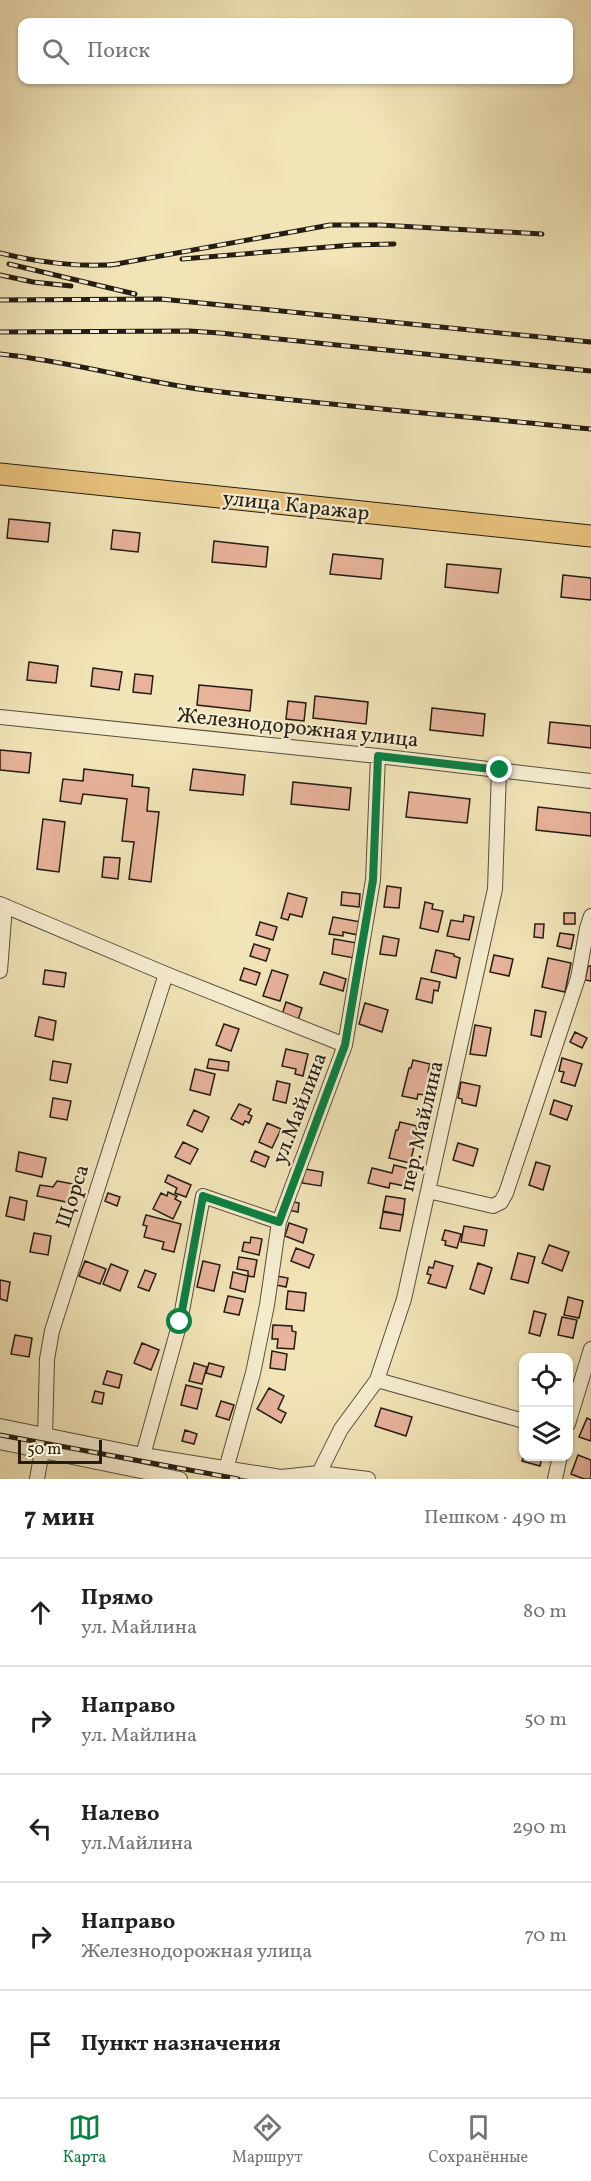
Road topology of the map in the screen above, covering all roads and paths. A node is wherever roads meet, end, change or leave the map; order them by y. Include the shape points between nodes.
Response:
1 (0, 474) edge
2 (591, 536) edge
3 (0, 717) edge
4 (378, 756) junction
5 (500, 770) junction
6 (591, 782) edge
7 (3, 905) edge
8 (591, 916) edge
9 (0, 971) edge
10 (166, 974) junction
11 (345, 1045) junction
12 (428, 1191) junction
13 (279, 1222) junction
14 (591, 1349) edge
15 (377, 1380) junction
16 (573, 1408) edge
17 (519, 1420) edge
18 (0, 1426) edge
19 (45, 1436) junction
20 (0, 1443) edge
21 (42, 1451) junction
22 (143, 1455) junction
23 (559, 1461) edge
24 (226, 1469) junction
25 (319, 1473) junction
26 (135, 1475) edge
27 (37, 1479) edge
28 (180, 1479) edge
29 (368, 1479) edge
30 (555, 1479) edge

1 - 2 main road, улица Каражар
3 - 4 street, Железнодорожная улица
4 - 5 street, Железнодорожная улица
4 - 11 street, ул.Майлина via 373,880
5 - 6 street, Железнодорожная улица
5 - 12 street, пер. Майлина via 495,889
7 - 9 street
7 - 10 street
8 - 12 street via 578,978 501,1202 494,1206
10 - 11 street
10 - 19 street, Щорса via 52,1331 47,1359
11 - 13 street, ул.Майлина
12 - 15 street, пер. Майлина via 404,1299
13 - 22 street via 203,1196 180,1322
13 - 24 street, ул.Майлина via 254,1373
14 - 16 street
15 - 17 street
15 - 25 street, пер. Майлина via 341,1429
18 - 19 street
19 - 22 street
20 - 21 street
21 - 26 street
21 - 27 street
22 - 24 street
23 - 30 street
24 - 25 street via 281,1478
25 - 29 street
26 - 28 street

